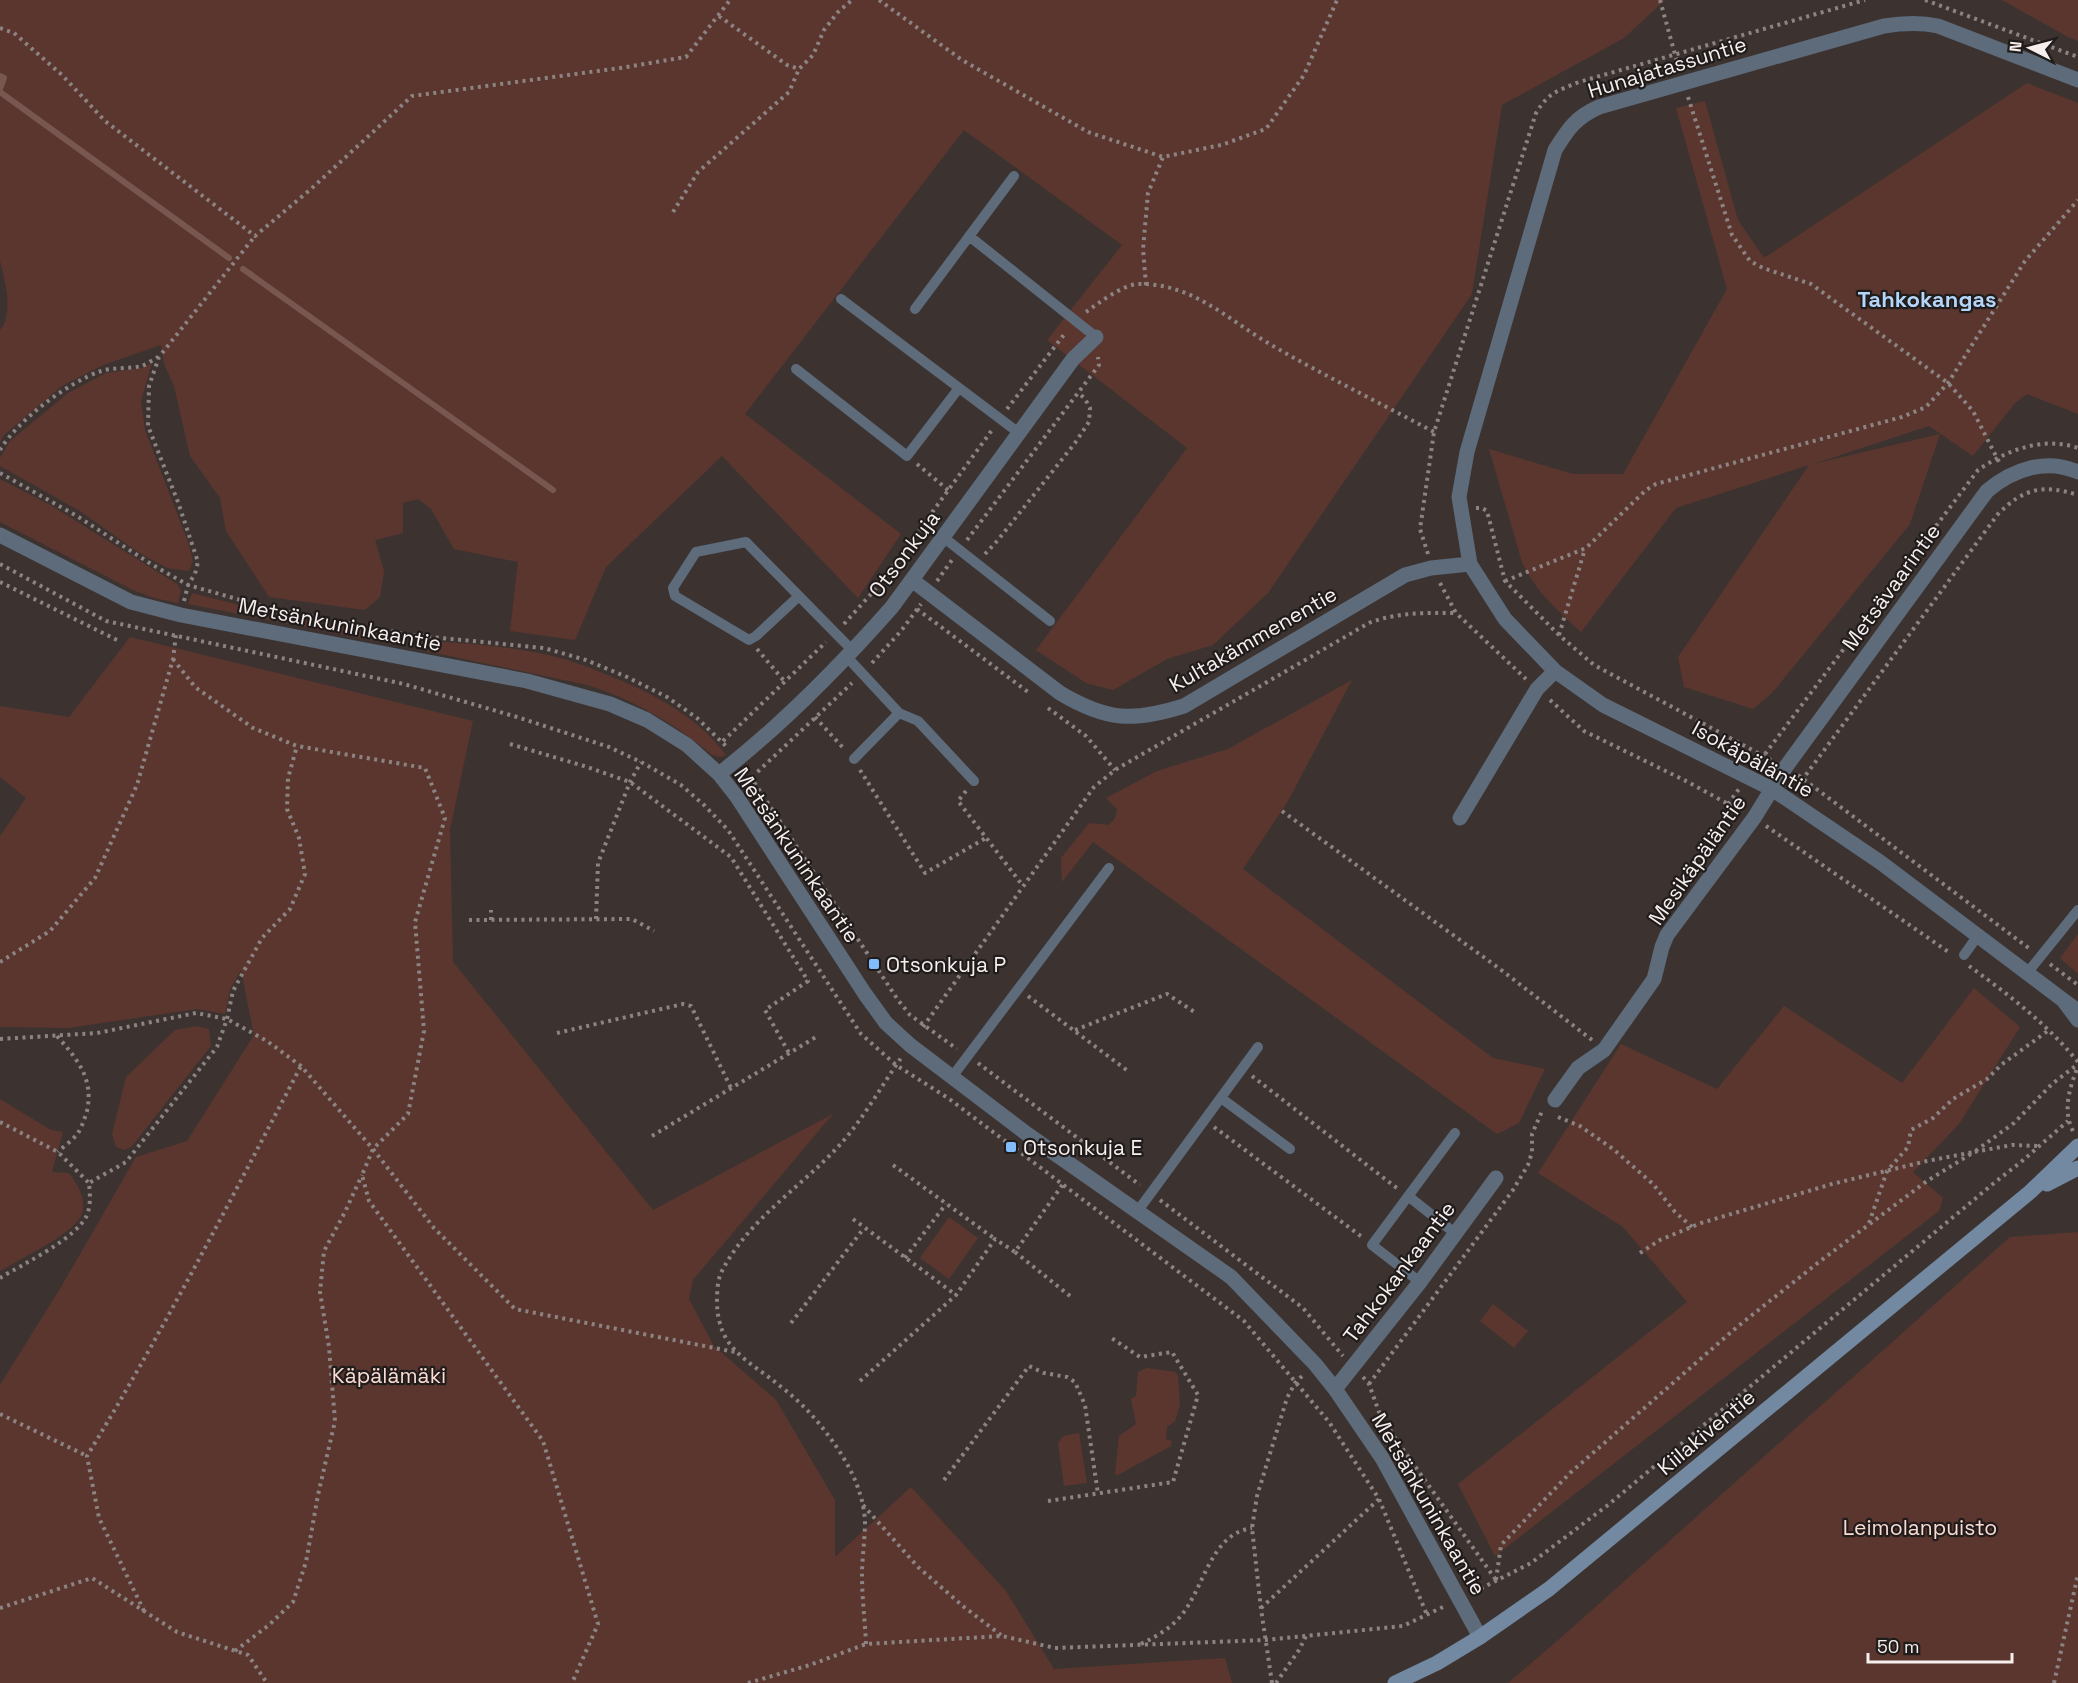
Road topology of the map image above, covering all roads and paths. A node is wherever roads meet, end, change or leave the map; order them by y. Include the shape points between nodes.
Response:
1 (852, 0) edge
2 (879, 0) edge
3 (1337, 0) edge
4 (1660, 0) edge
5 (1865, 0) edge
6 (1925, 0) edge
7 (728, 1) edge
8 (719, 16) junction
9 (0, 28) edge
10 (1675, 54) junction
11 (2078, 57) edge
12 (799, 69) junction
13 (2078, 80) edge
14 (1683, 83) junction
15 (1163, 157) junction
16 (1014, 176) dead end
17 (2078, 200) edge
18 (673, 212) dead end
19 (255, 236) junction
20 (969, 237) junction
21 (1146, 285) junction
22 (841, 299) dead end
23 (915, 309) dead end
24 (1076, 319) junction
25 (1096, 337) joint
26 (159, 357) junction
27 (796, 369) dead end
28 (1948, 383) junction
29 (959, 388) junction
30 (1078, 392) dead end
31 (1000, 419) junction
32 (1434, 432) junction
33 (1019, 433) junction
34 (0, 450) edge
35 (907, 456) junction
36 (2078, 472) edge
37 (0, 473) edge
38 (2008, 476) junction
39 (948, 490) junction
40 (2078, 495) edge
41 (1461, 507) junction
42 (0, 535) edge
43 (943, 537) junction
44 (1586, 548) junction
45 (976, 563) junction
46 (0, 564) edge
47 (1470, 564) junction
48 (1431, 568) junction
49 (912, 580) junction
50 (1506, 580) junction
51 (0, 582) edge
52 (188, 585) junction
53 (799, 596) junction
54 (917, 609) dead end
55 (1456, 613) junction
56 (181, 615) junction
57 (1050, 621) dead end
58 (835, 633) junction
59 (1559, 634) junction
60 (176, 635) junction
61 (117, 640) dead end
62 (748, 640) junction
63 (849, 653) junction
64 (173, 659) junction
65 (1555, 671) junction
66 (785, 682) junction
67 (1537, 689) junction
68 (1030, 694) dead end
69 (1039, 701) dead end
70 (899, 713) junction
71 (815, 717) dead end
72 (723, 741) junction
73 (510, 744) dead end
74 (297, 746) junction
75 (738, 759) junction
76 (854, 759) junction
77 (641, 762) junction
78 (1785, 768) junction
79 (1115, 770) junction
80 (719, 774) junction
81 (1804, 777) junction
82 (975, 781) joint
83 (630, 782) junction
84 (1772, 789) junction
85 (1788, 799) junction
86 (1282, 811) dead end
87 (1460, 818) dead end
88 (1754, 818) junction
89 (1767, 827) junction
90 (986, 838) junction
91 (1109, 868) dead end
92 (1023, 886) junction
93 (491, 910) dead end
94 (2078, 910) edge
95 (596, 919) junction
96 (469, 920) dead end
97 (491, 920) junction
98 (654, 931) dead end
99 (1979, 934) junction
100 (1951, 954) dead end
101 (2040, 957) junction
102 (1962, 958) joint
103 (0, 962) edge
104 (2028, 972) junction
105 (2078, 986) edge
106 (1018, 989) junction
107 (2063, 1000) junction
108 (2078, 1011) edge
109 (1196, 1013) dead end
110 (227, 1019) junction
111 (2078, 1020) edge
112 (924, 1026) junction
113 (2049, 1030) junction
114 (1074, 1031) junction
115 (557, 1033) dead end
116 (57, 1035) junction
117 (816, 1037) dead end
118 (0, 1039) edge
119 (910, 1045) junction
120 (1258, 1047) dead end
121 (1604, 1050) junction
122 (789, 1053) junction
123 (968, 1056) junction
124 (2078, 1064) edge
125 (896, 1065) junction
126 (301, 1066) junction
127 (1242, 1068) junction
128 (1128, 1071) dead end
129 (952, 1077) junction
130 (731, 1088) junction
131 (1221, 1098) junction
132 (1555, 1100) joint
133 (1539, 1115) junction
134 (1547, 1116) dead end
135 (1555, 1116) dead end
136 (1204, 1120) junction
137 (0, 1122) edge
138 (1455, 1133) dead end
139 (652, 1136) dead end
140 (2039, 1146) junction
141 (2078, 1146) edge
142 (373, 1149) junction
143 (1290, 1149) dead end
144 (58, 1152) junction
145 (1974, 1152) junction
146 (894, 1165) dead end
147 (2078, 1168) edge
148 (1887, 1171) junction
149 (362, 1175) junction
150 (1496, 1178) dead end
151 (89, 1183) junction
152 (1063, 1184) junction
153 (2031, 1192) junction
154 (1150, 1193) junction
155 (1408, 1196) junction
156 (946, 1203) junction
157 (1137, 1212) junction
158 (853, 1219) dead end
159 (1869, 1223) junction
160 (920, 1227) dead end
161 (1692, 1227) junction
162 (864, 1228) junction
163 (926, 1230) junction
164 (1455, 1234) junction
165 (995, 1239) junction
166 (1372, 1245) junction
167 (1015, 1252) junction
168 (1640, 1253) dead end
169 (905, 1258) junction
170 (0, 1278) edge
171 (1420, 1282) junction
172 (956, 1295) junction
173 (1070, 1296) dead end
174 (791, 1323) dead end
175 (1110, 1337) dead end
176 (1336, 1349) junction
177 (736, 1352) junction
178 (1314, 1364) junction
179 (1353, 1367) junction
180 (860, 1381) dead end
181 (1295, 1383) junction
182 (1369, 1384) junction
183 (1335, 1389) junction
184 (0, 1414) edge
185 (87, 1456) junction
186 (944, 1480) dead end
187 (1098, 1494) junction
188 (1379, 1499) junction
189 (1048, 1501) dead end
190 (863, 1504) junction
191 (1252, 1528) junction
192 (2078, 1574) edge
193 (1496, 1581) junction
194 (1460, 1600) junction
195 (0, 1608) edge
196 (1261, 1609) junction
197 (144, 1611) junction
198 (1427, 1615) junction
199 (1002, 1636) junction
200 (1306, 1636) junction
201 (1480, 1637) junction
202 (1265, 1641) junction
203 (866, 1644) junction
204 (1139, 1645) junction
205 (235, 1651) junction
206 (267, 1683) edge
207 (572, 1683) edge
208 (748, 1683) edge
209 (1274, 1683) edge
210 (1395, 1683) edge
211 (2054, 1683) edge

1 - 12 path via 824,30 813,56
2 - 15 path via 962,60 1088,132
3 - 15 path via 1304,75 1266,129 1221,145
4 - 10 path
5 - 10 path
6 - 11 path
7 - 8 path
8 - 12 path via 787,65
8 - 19 path via 686,57 412,96
9 - 19 path via 14,33 54,68 105,121
10 - 14 path
10 - 32 path via 1579,82 1552,92 1544,100 1536,113
12 - 18 path via 789,92 698,172
13 - 14 street, Hunajatassuntie via 1921,23 1884,26
14 - 28 path via 1732,235 1742,252 1763,268 1811,284
14 - 41 street, Hunajatassuntie via 1583,114 1555,150 1467,452 1459,496
15 - 21 path via 1148,193 1143,249
16 - 20 lane
17 - 28 path via 2025,261
19 - 26 path
20 - 23 lane
20 - 24 lane
21 - 24 path via 1135,284 1106,298
21 - 32 path via 1160,285 1197,297 1272,345
22 - 29 lane
24 - 25 lane
24 - 31 path
25 - 33 street, Otsonkuja via 1073,359
26 - 34 path via 142,366 103,370 87,377 28,417
26 - 52 path via 149,386 148,426 198,562
27 - 35 lane
28 - 38 path via 1973,411
28 - 44 path via 1926,407 1902,417 1656,484
29 - 31 lane
29 - 35 lane
30 - 45 path via 1090,408 1089,422
31 - 33 lane
31 - 39 path
32 - 48 path via 1420,529
33 - 43 street, Otsonkuja
35 - 39 path
36 - 38 street, Metsävaarintie via 2039,466
37 - 52 path
38 - 78 street, Metsävaarintie via 1987,491
39 - 58 path via 880,584
40 - 81 path via 2038,489 2020,495 1998,514
41 - 47 street, Hunajatassuntie
41 - 50 path via 1487,511
42 - 56 street, Metsänkuninkaantie via 131,602
43 - 45 lane
43 - 49 street, Otsonkuja
44 - 50 path
44 - 59 path
45 - 57 lane
46 - 60 path via 105,621
47 - 48 street, Kultakämmenentie
47 - 65 street, Isokäpäläntie via 1505,619
48 - 49 street, Kultakämmenentie via 1387,585 1184,706 1133,717 1110,716 1083,707 1060,693
48 - 55 path
49 - 63 street, Otsonkuja
50 - 59 path
51 - 61 path
52 - 56 path
52 - 72 path via 283,611 411,635 544,648 575,657 667,697
53 - 58 lane
53 - 62 lane
53 - 62 lane via 746,542 696,552 673,588 675,596
54 - 68 path
55 - 67 path
55 - 79 path via 1404,614 1369,623
56 - 60 path
56 - 80 street, Metsänkuninkaantie via 527,681 610,704 647,720 687,745
58 - 63 lane
58 - 66 path
59 - 78 path via 1594,665
60 - 64 path
60 - 77 path via 404,684 609,747
62 - 66 path
63 - 70 lane
63 - 75 street, Otsonkuja
64 - 74 path via 195,687 253,728
64 - 103 path via 137,785 94,878 50,931
65 - 67 street
65 - 84 street, Isokäpäläntie via 1603,705
66 - 72 path
67 - 87 street
67 - 88 path via 1584,731
69 - 79 path via 1086,736
70 - 76 lane
70 - 82 lane via 918,721
71 - 76 path
72 - 75 path
73 - 83 path
74 - 110 path via 288,778 288,809 299,838 305,874 290,909 262,938 233,991
74 - 142 path via 424,768 445,818 415,922 424,1031 408,1114
75 - 80 street, Otsonkuja
75 - 112 path via 898,1000
76 - 90 path via 926,873
77 - 83 path
77 - 125 path via 681,785 728,830 861,1034
78 - 81 path
78 - 84 street, Metsävaarintie
79 - 92 path via 1094,787
80 - 119 street, Metsänkuninkaantie via 865,994 886,1023
81 - 85 path
81 - 101 path
82 - 90 path via 958,801
83 - 95 path via 598,863
83 - 122 path via 730,857 808,981 765,1010
84 - 85 street, Isokäpäläntie
84 - 88 street, Mesikäpäläntie
85 - 89 path
85 - 99 street, Isokäpäläntie
86 - 121 path via 1500,969
88 - 89 path
88 - 121 street, Mesikäpäläntie via 1667,935 1654,979
89 - 100 path
90 - 92 path
91 - 106 lane
92 - 112 path
93 - 97 path
94 - 101 lane
95 - 97 path
95 - 98 path via 633,919
96 - 97 path
99 - 102 lane
99 - 104 street, Isokäpäläntie
101 - 104 lane
101 - 105 path
102 - 113 path
104 - 107 street, Isokäpäläntie
106 - 114 path
106 - 123 lane
107 - 108 street, Isokäpäläntie
107 - 111 street, Isokäpäläntie
109 - 114 path via 1167,994
110 - 116 path via 196,1013 97,1033
110 - 126 path
110 - 151 path via 217,1047 126,1162
112 - 119 path
112 - 123 path
113 - 124 path
113 - 148 path via 1987,1079 1911,1130 1908,1147
114 - 128 path
115 - 130 path via 683,1004 691,1006
116 - 118 path
116 - 144 path via 76,1058 90,1094 79,1132
117 - 122 path
119 - 125 path
119 - 129 street, Metsänkuninkaantie
120 - 127 lane
121 - 132 street, Mesikäpäläntie via 1578,1068
122 - 130 path
123 - 129 lane
123 - 154 path
124 - 140 path via 2070,1085 2068,1121
124 - 145 path via 2014,1123
125 - 152 path via 948,1098
125 - 177 path via 836,1149 745,1235 719,1276 717,1314 724,1337
126 - 142 path
126 - 185 path
127 - 131 lane
127 - 155 path
129 - 157 street, Metsänkuninkaantie
130 - 139 path
131 - 136 lane
131 - 143 lane
132 - 133 path
133 - 134 path
133 - 182 path via 1528,1166 1513,1190
135 - 161 path via 1575,1123 1613,1149 1653,1184
136 - 154 lane
136 - 166 path
137 - 144 path
138 - 155 lane
140 - 145 path via 2012,1145
140 - 193 path via 1608,1505 1531,1563
141 - 153 street, Kiilakiventie
142 - 149 path
142 - 177 path via 434,1228 515,1309
144 - 151 path
145 - 148 path
145 - 159 path
146 - 156 path
147 - 153 street, Kiilakiventie
148 - 159 path
148 - 161 path
149 - 205 path via 324,1251 320,1292 335,1421 306,1562 293,1602
149 - 207 path via 369,1201 543,1441 598,1624
150 - 164 street, Tahkokankaantie
151 - 170 path via 90,1204 78,1228
152 - 167 path
152 - 181 path via 1244,1321
153 - 201 street, Kiilakiventie via 1559,1581
154 - 157 lane
154 - 176 path via 1303,1308
155 - 164 lane
155 - 166 lane
156 - 163 path
156 - 165 path
157 - 178 street, Metsänkuninkaantie via 1231,1277
158 - 162 path
159 - 193 path via 1737,1327 1570,1473 1501,1545
160 - 163 path
161 - 168 path via 1659,1240
162 - 169 path
162 - 174 path
163 - 169 path
164 - 171 street, Tahkokankaantie
165 - 167 path
165 - 172 path
166 - 171 lane
167 - 173 path
169 - 172 path
171 - 179 street, Tahkokankaantie
172 - 180 path
175 - 187 path via 1140,1357 1172,1352 1198,1395 1173,1482
176 - 178 path
176 - 179 path
177 - 190 path via 814,1418 847,1463
178 - 181 path
178 - 183 street, Metsänkuninkaantie
179 - 182 path
179 - 183 street, Tahkokankaantie
181 - 188 path via 1329,1422
181 - 191 path via 1257,1496
182 - 193 path via 1379,1412 1397,1441
183 - 194 street, Metsänkuninkaantie via 1382,1458
184 - 185 path
185 - 197 path via 99,1518
186 - 187 path via 1029,1366 1075,1382 1085,1405
187 - 189 path
188 - 196 path
188 - 198 path
190 - 199 path via 918,1567
190 - 203 path
191 - 196 path
191 - 204 path via 1236,1532 1211,1560 1179,1618 1164,1632
192 - 211 path
193 - 194 path
194 - 198 path
194 - 201 street, Metsänkuninkaantie
195 - 197 path via 92,1578
196 - 202 path
197 - 205 path via 177,1632
198 - 200 path via 1403,1626
199 - 203 path
199 - 204 path via 1054,1648
200 - 202 path
200 - 209 path
201 - 210 street, Kiilakiventie
202 - 204 path
202 - 209 path
203 - 208 path
205 - 206 path via 248,1655

